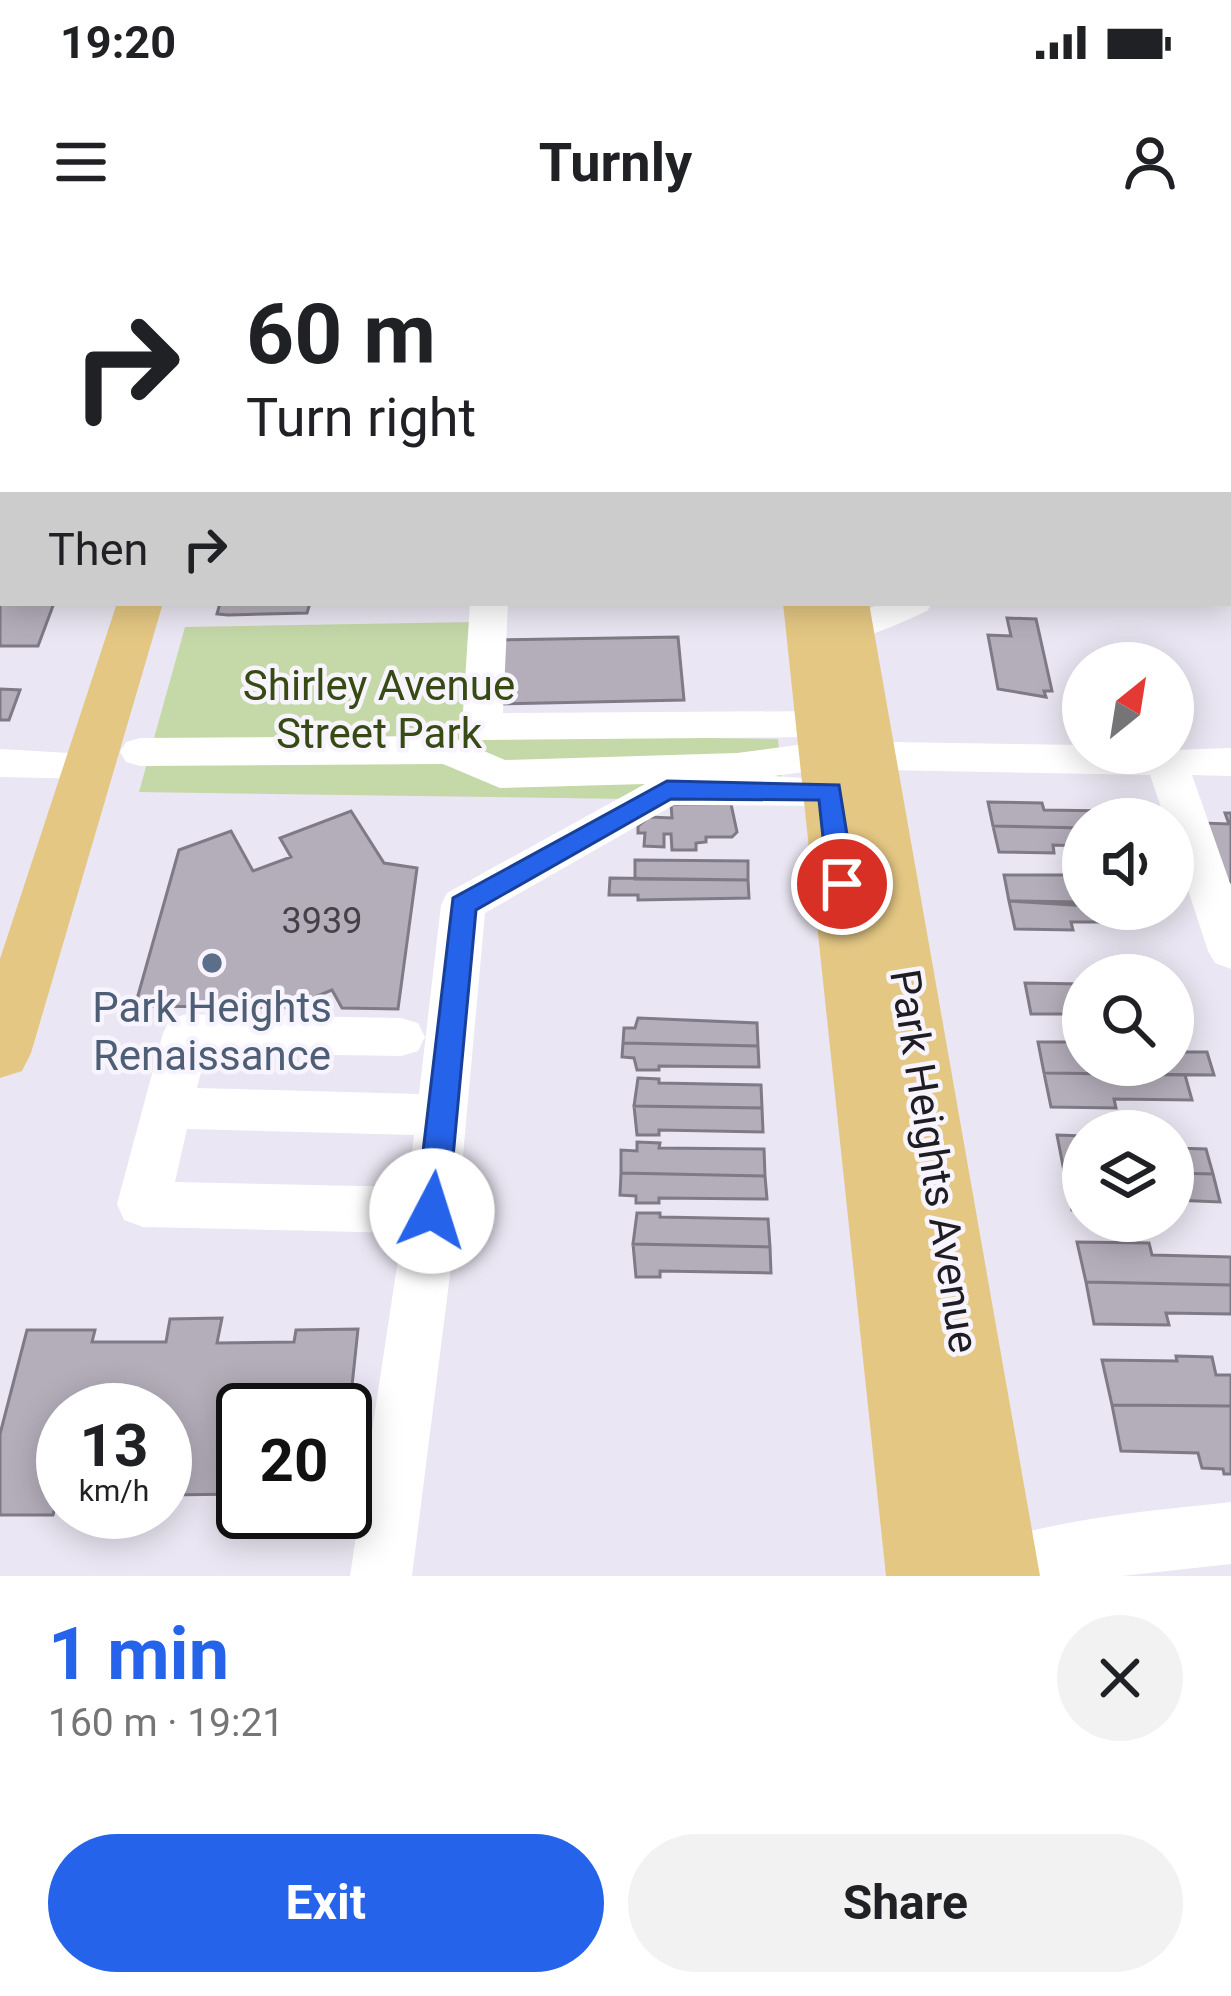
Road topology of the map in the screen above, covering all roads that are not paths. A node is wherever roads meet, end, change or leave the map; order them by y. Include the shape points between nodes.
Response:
1 (140, 606) edge
2 (489, 606) edge
3 (894, 606) edge
4 (828, 616) edge
5 (837, 756) junction
6 (115, 758) junction
7 (1062, 759) edge
8 (1194, 761) edge
9 (1231, 762) edge
10 (0, 764) edge
11 (1171, 774) edge
12 (1227, 928) edge
13 (401, 1037) dead end
14 (0, 1053) edge
15 (167, 1108) junction
16 (440, 1115) junction
17 (432, 1211) junction
18 (1231, 1534) edge
19 (977, 1574) edge
20 (381, 1576) edge

1 - 6 main road
2 - 5 street via 482,727
3 - 4 street
4 - 5 main road, Park Heights Avenue
5 - 6 street via 500,774 449,751
5 - 7 street
5 - 16 street via 667,790 463,905
5 - 19 main road, Park Heights Avenue
6 - 10 street
6 - 14 main road
8 - 9 street
11 - 12 street
13 - 15 street via 187,1033
15 - 16 street
15 - 17 street via 143,1204
16 - 17 street
17 - 20 street
18 - 19 street via 1097,1548

